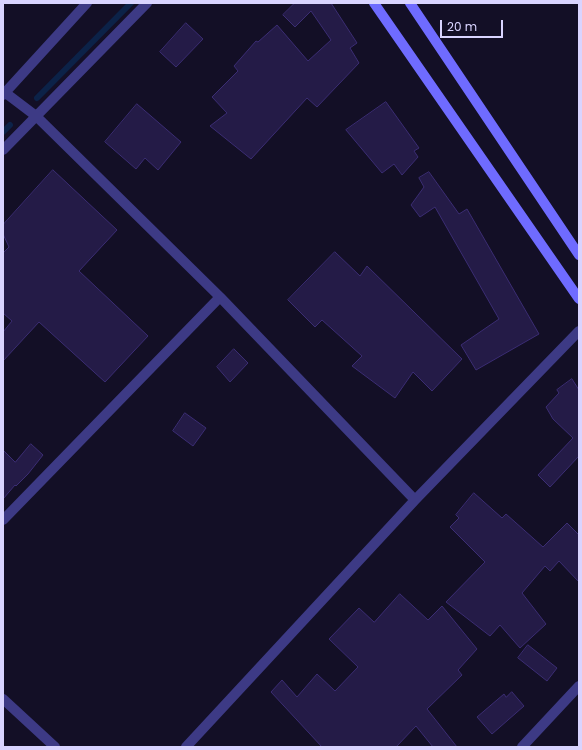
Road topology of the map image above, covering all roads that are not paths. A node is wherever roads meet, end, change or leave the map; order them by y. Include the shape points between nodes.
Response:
1 (87, 3) edge
2 (147, 3) edge
3 (374, 3) edge
4 (410, 3) edge
5 (4, 93) edge
6 (36, 116) junction
7 (3, 150) edge
8 (577, 248) edge
9 (220, 297) junction
10 (579, 299) edge
11 (579, 331) edge
12 (415, 500) junction
13 (3, 520) edge
14 (579, 686) edge
15 (3, 699) edge
16 (55, 747) edge
17 (186, 747) edge
18 (522, 747) edge

1 - 5 street
2 - 6 street
3 - 10 street
4 - 8 street
5 - 6 street
6 - 7 street
6 - 9 street
9 - 12 street
9 - 13 street
11 - 12 street
12 - 17 street
14 - 18 street
15 - 16 street

